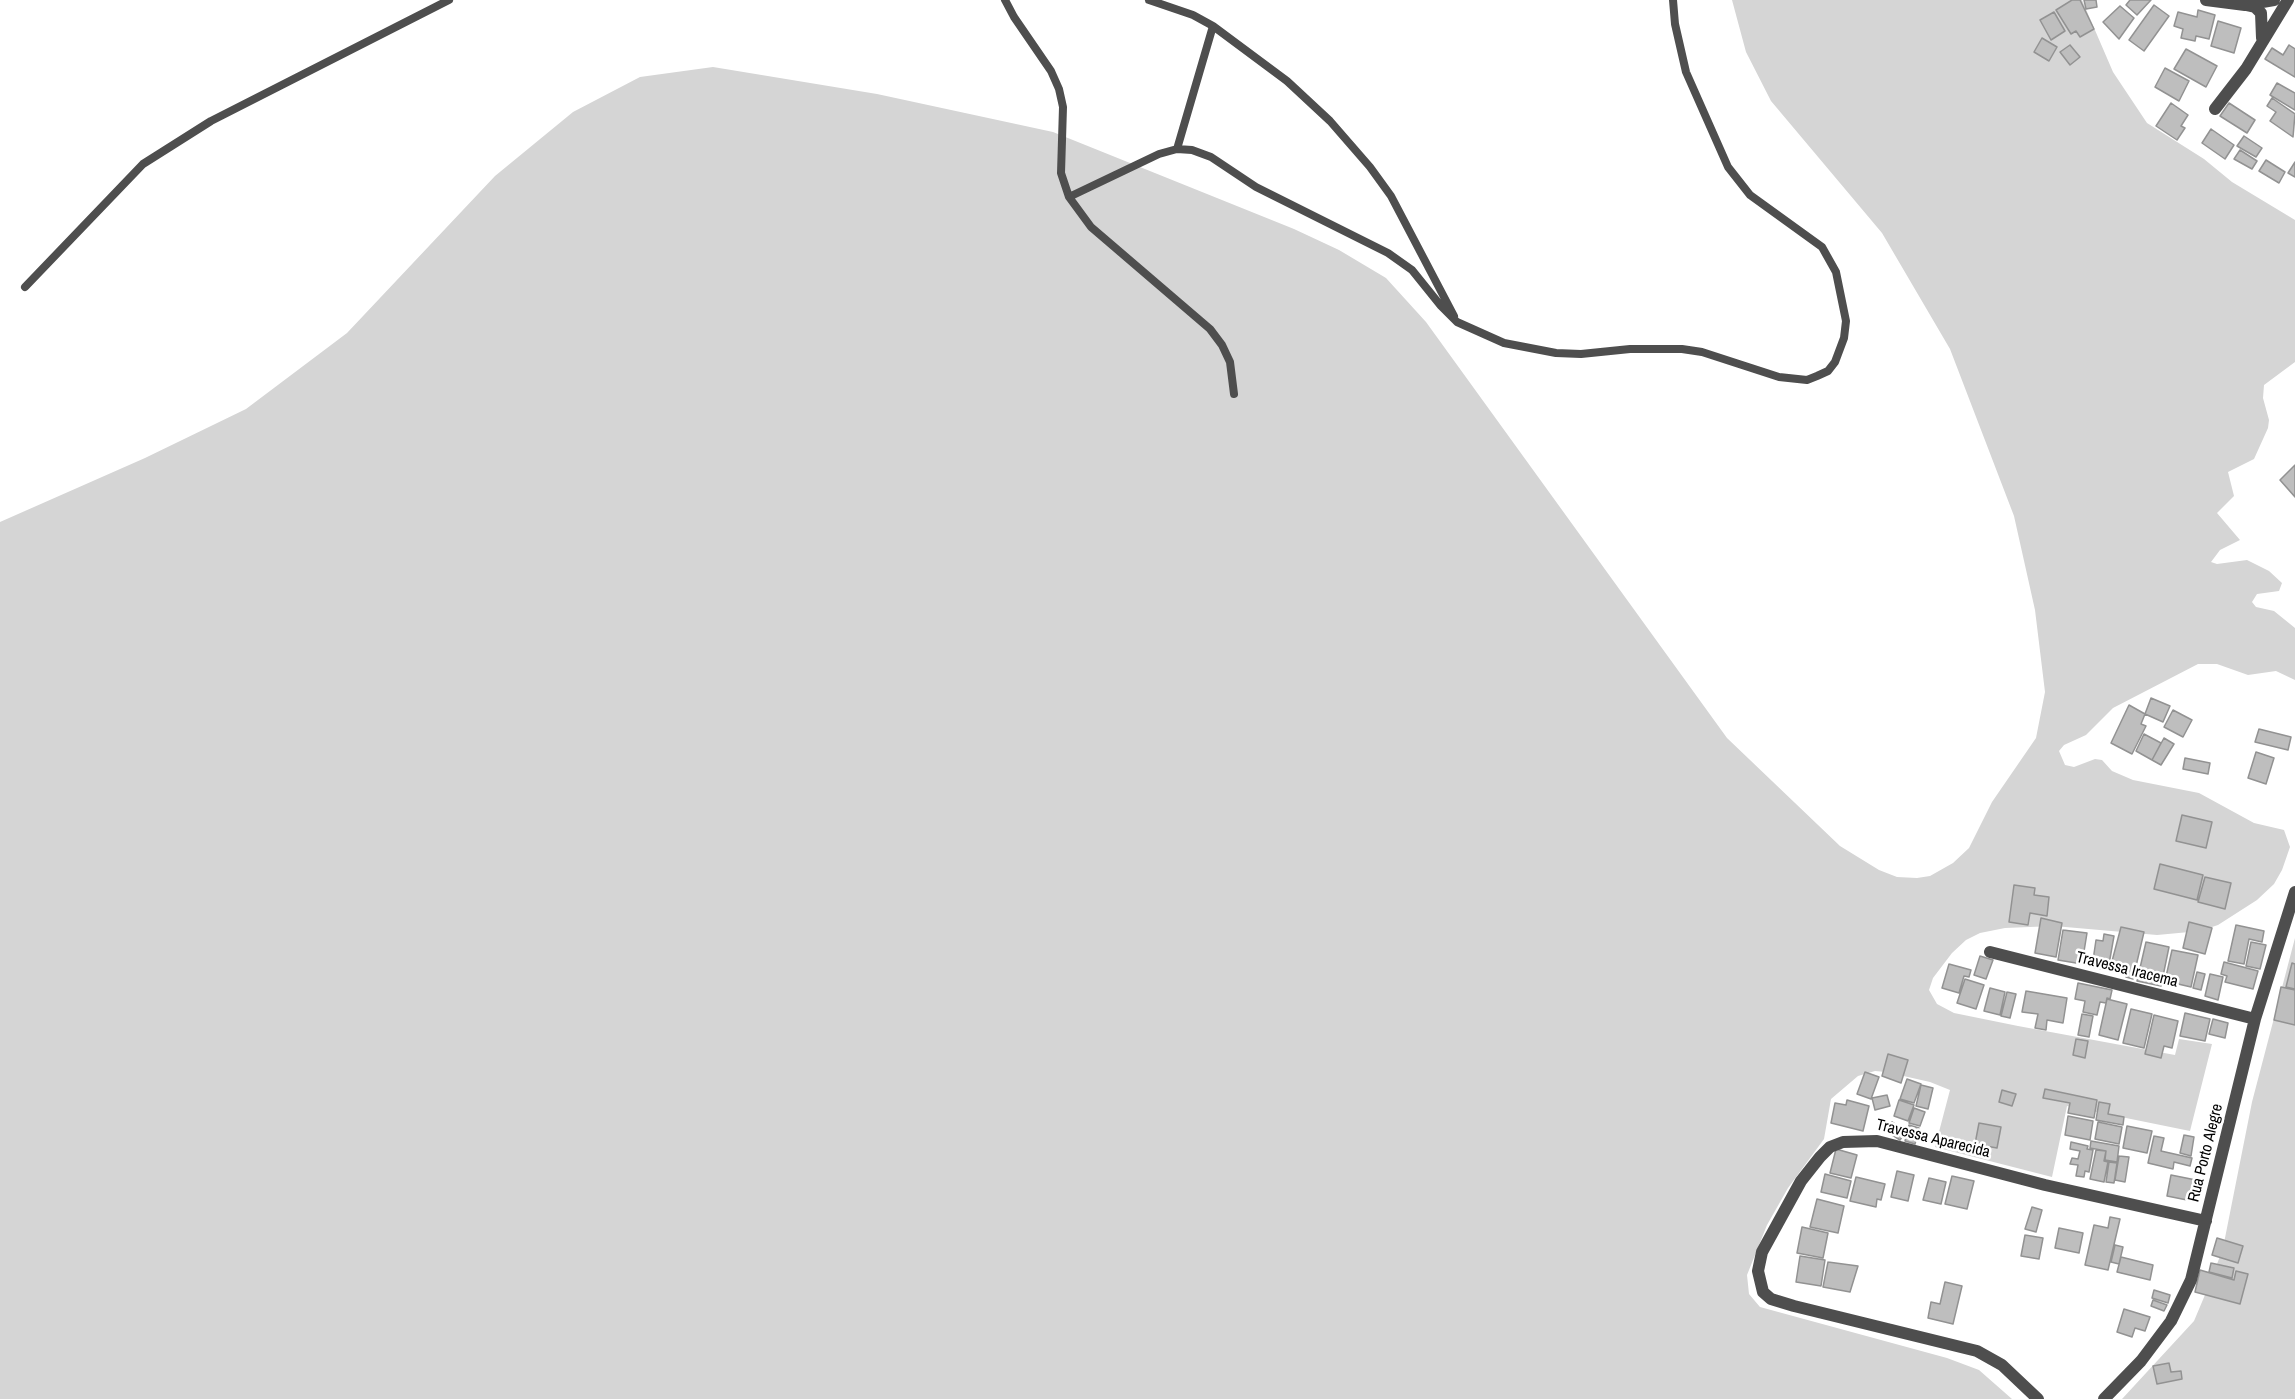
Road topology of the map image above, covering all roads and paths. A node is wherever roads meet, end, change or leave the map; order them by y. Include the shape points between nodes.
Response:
1 (449, 0) edge
2 (1005, 0) edge
3 (1149, 0) edge
4 (1673, 0) edge
5 (2206, 0) edge
6 (2274, 0) edge
7 (2288, 0) edge
8 (2245, 4) junction
9 (1213, 26) junction
10 (2260, 48) junction
11 (2215, 109) dead end
12 (1177, 149) junction
13 (1069, 197) junction
14 (25, 287) dead end
15 (1457, 322) junction
16 (1234, 394) dead end
17 (2295, 892) edge
18 (1990, 952) dead end
19 (2255, 1019) junction
20 (2206, 1221) junction
21 (2038, 1399) edge
22 (2104, 1399) edge

1 - 14 lane via 211,121 143,164
2 - 13 lane via 1059,89 1063,107 1061,173
3 - 9 lane
4 - 15 lane via 1686,72 1728,167 1750,195 1822,247 1834,266 1846,321 1835,362 1818,376 1795,380 1682,349 1556,353 1504,343
5 - 8 street
6 - 8 street
7 - 10 street
8 - 10 street via 2255,7 2262,18
9 - 12 lane
9 - 15 lane via 1294,87 1370,167 1410,227
10 - 11 street
12 - 13 lane via 1134,164
12 - 15 lane via 1211,157 1256,187 1388,253 1412,270
13 - 16 lane via 1091,227 1209,329 1230,362
17 - 19 street, Rua Porto Alegre
18 - 19 street, Travessa Iracema
19 - 20 street, Rua Porto Alegre
20 - 21 street, Travessa Aparecida via 1876,1141 1843,1142 1820,1157 1801,1181 1762,1252 1758,1271 1763,1292 1786,1304 1977,1351 2002,1365
20 - 22 street, Rua Porto Alegre via 2191,1280 2176,1311 2141,1361

